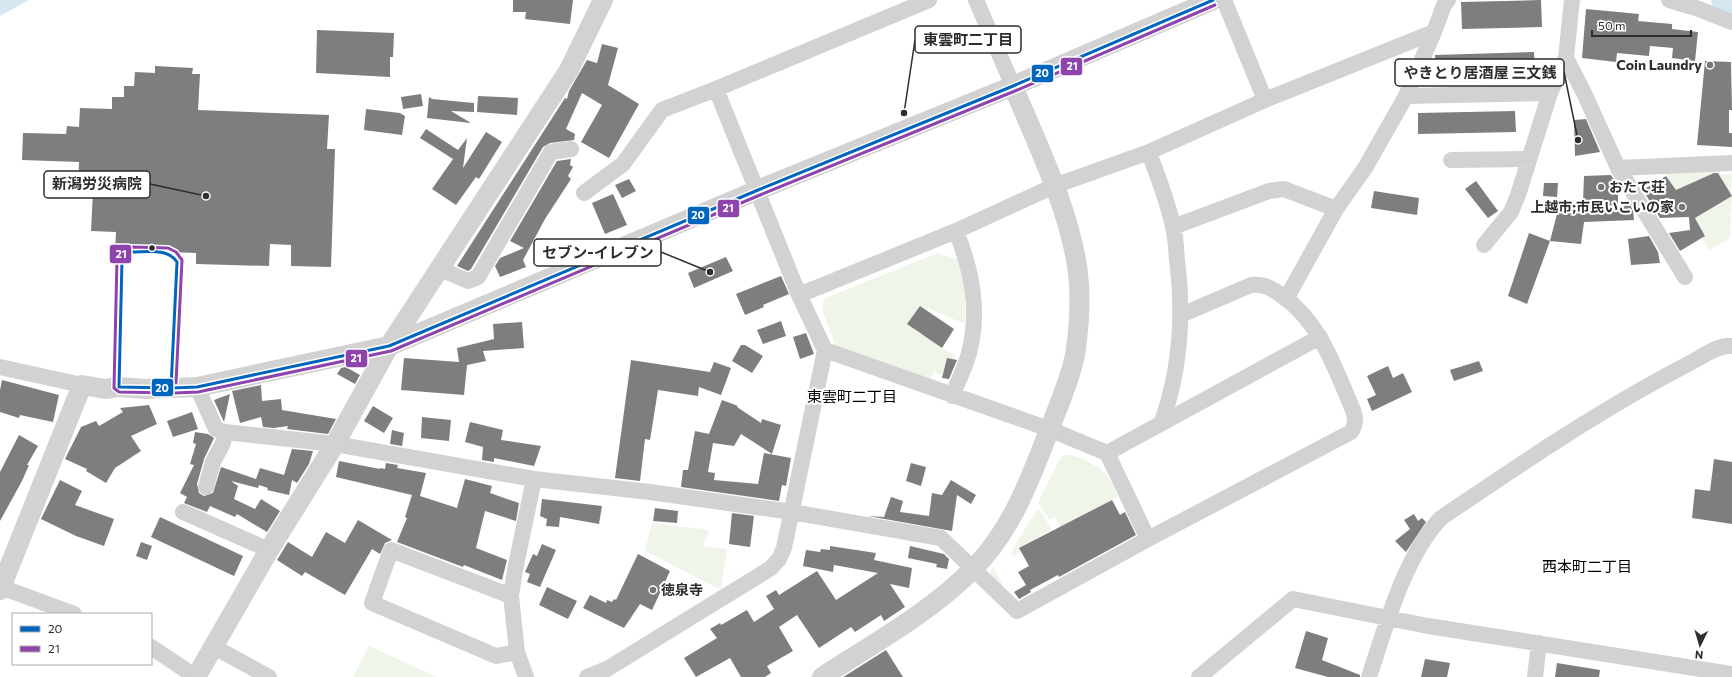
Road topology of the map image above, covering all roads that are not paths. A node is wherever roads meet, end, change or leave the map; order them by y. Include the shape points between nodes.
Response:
1 (603, 0) edge
2 (929, 0) edge
3 (976, 0) edge
4 (1213, 0) edge
5 (1224, 0) edge
6 (1448, 0) edge
7 (1572, 0) edge
8 (1669, 0) edge
9 (1732, 22) edge
10 (1434, 32) junction
11 (1566, 58) junction
12 (1013, 86) junction
13 (716, 89) junction
14 (1550, 93) junction
15 (1406, 96) junction
16 (1265, 100) junction
17 (571, 149) dead end
18 (1149, 152) junction
19 (1529, 159) junction
20 (1451, 160) dead end
21 (1732, 163) edge
22 (1618, 168) junction
23 (1054, 186) junction
24 (758, 190) junction
25 (584, 193) dead end
26 (1336, 209) junction
27 (1173, 227) junction
28 (956, 231) junction
29 (1484, 245) dead end
30 (440, 269) junction
31 (1685, 277) dead end
32 (799, 295) junction
33 (1286, 299) junction
34 (1181, 315) junction
35 (1320, 337) junction
36 (389, 346) junction
37 (1732, 346) edge
38 (825, 350) junction
39 (0, 367) edge
40 (82, 385) junction
41 (197, 387) junction
42 (952, 396) junction
43 (1162, 421) junction
44 (1049, 429) junction
45 (225, 432) junction
46 (335, 444) junction
47 (1107, 453) junction
48 (534, 479) junction
49 (206, 487) dead end
50 (183, 512) dead end
51 (792, 512) junction
52 (1148, 539) junction
53 (269, 550) junction
54 (974, 569) junction
55 (1, 589) edge
56 (511, 596) junction
57 (71, 613) edge
58 (1389, 618) junction
59 (1539, 643) junction
60 (214, 647) junction
61 (152, 648) edge
62 (517, 652) junction
63 (609, 673) edge
64 (1732, 674) edge
65 (196, 677) edge
66 (269, 677) edge
67 (526, 677) edge
68 (587, 677) edge
69 (822, 677) edge
70 (1199, 677) edge
71 (1369, 677) edge
72 (1535, 677) edge

1 - 30 street via 569,70
2 - 13 street
3 - 12 street
4 - 12 street
5 - 16 street
6 - 10 street
7 - 11 street
8 - 9 street
10 - 15 street
10 - 16 street
11 - 14 street
11 - 22 street
12 - 23 street
12 - 24 street
13 - 24 street
13 - 25 street via 662,110 623,164
14 - 15 street
14 - 19 street
15 - 26 street via 1365,168
16 - 18 street
17 - 30 street via 551,152 478,277 468,282
18 - 23 street
18 - 27 street
19 - 20 street
19 - 29 street via 1511,212
21 - 22 street
22 - 31 street
23 - 28 street
23 - 44 street via 1073,248 1078,274 1078,308 1075,355
24 - 32 street
24 - 36 street
26 - 27 street via 1284,189 1269,191
26 - 33 street
27 - 34 street
28 - 32 street
28 - 42 street via 972,280 974,329 969,354
30 - 36 street
32 - 38 street
33 - 34 street via 1263,284 1251,285
33 - 35 street via 1308,319
34 - 43 street via 1177,367 1172,393
35 - 43 street
35 - 52 street via 1356,419 1351,432
36 - 41 street
36 - 46 street
37 - 58 street via 1717,349 1663,377 1532,456 1442,518 1430,530 1414,556
38 - 42 street
38 - 51 street
39 - 40 street
40 - 41 street via 104,389
40 - 55 street
41 - 45 street via 216,428
42 - 44 street
43 - 47 street
44 - 47 street
44 - 54 street via 1022,496 994,543
45 - 46 street
45 - 49 street
46 - 48 street
46 - 53 street
47 - 52 street
48 - 51 street
48 - 56 street
50 - 53 street
51 - 54 street via 941,538
51 - 63 street via 784,548 779,559 770,568
52 - 54 street via 1017,611
53 - 60 street
54 - 69 street via 914,618
55 - 57 street
56 - 62 street
56 - 62 street via 391,550 372,603 496,656
58 - 59 street
58 - 70 street via 1293,599
58 - 71 street
59 - 64 street
59 - 72 street
60 - 65 street
60 - 66 street
61 - 65 street
62 - 67 street
63 - 68 street

